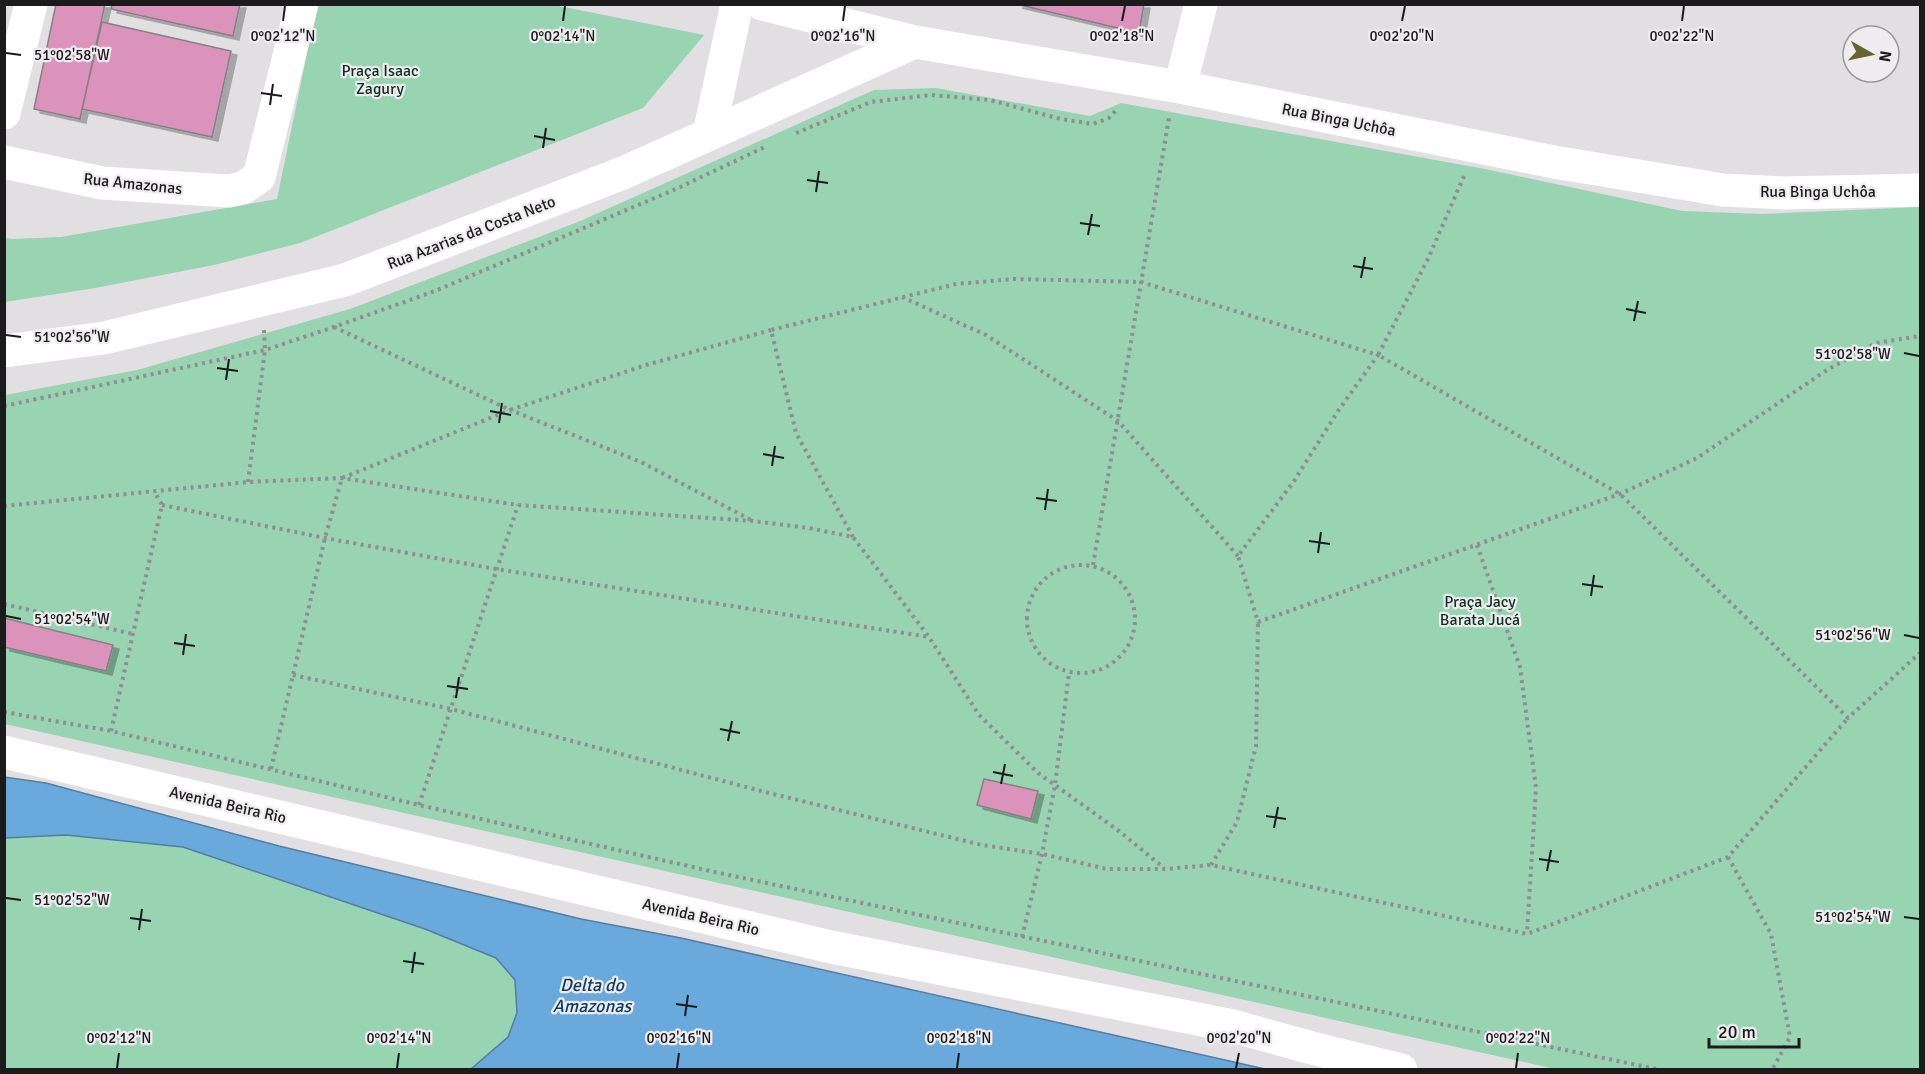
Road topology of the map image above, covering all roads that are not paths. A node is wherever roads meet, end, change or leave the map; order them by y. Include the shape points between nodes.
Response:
1 (31, 4) edge
2 (302, 4) edge
3 (737, 4) edge
4 (762, 4) edge
5 (1201, 4) edge
6 (915, 42) junction
7 (1180, 87) junction
8 (4, 113) edge
9 (709, 134) junction
10 (4, 162) edge
11 (1920, 190) edge
12 (4, 351) edge
13 (4, 752) edge
14 (1401, 1070) edge

1 - 8 street
2 - 10 street, Rua Amazonas via 259,177 243,188 228,191 102,183
3 - 9 street
4 - 6 street, Rua Binga Uchôa
5 - 7 street
6 - 7 street, Rua Binga Uchôa
6 - 9 street, Rua Azarias da Costa Neto
7 - 11 street, Rua Binga Uchôa via 1554,162 1722,190
9 - 12 street, Rua Azarias da Costa Neto via 623,173 345,280 104,338
13 - 14 street, Avenida Beira Rio via 831,947 1233,1026

